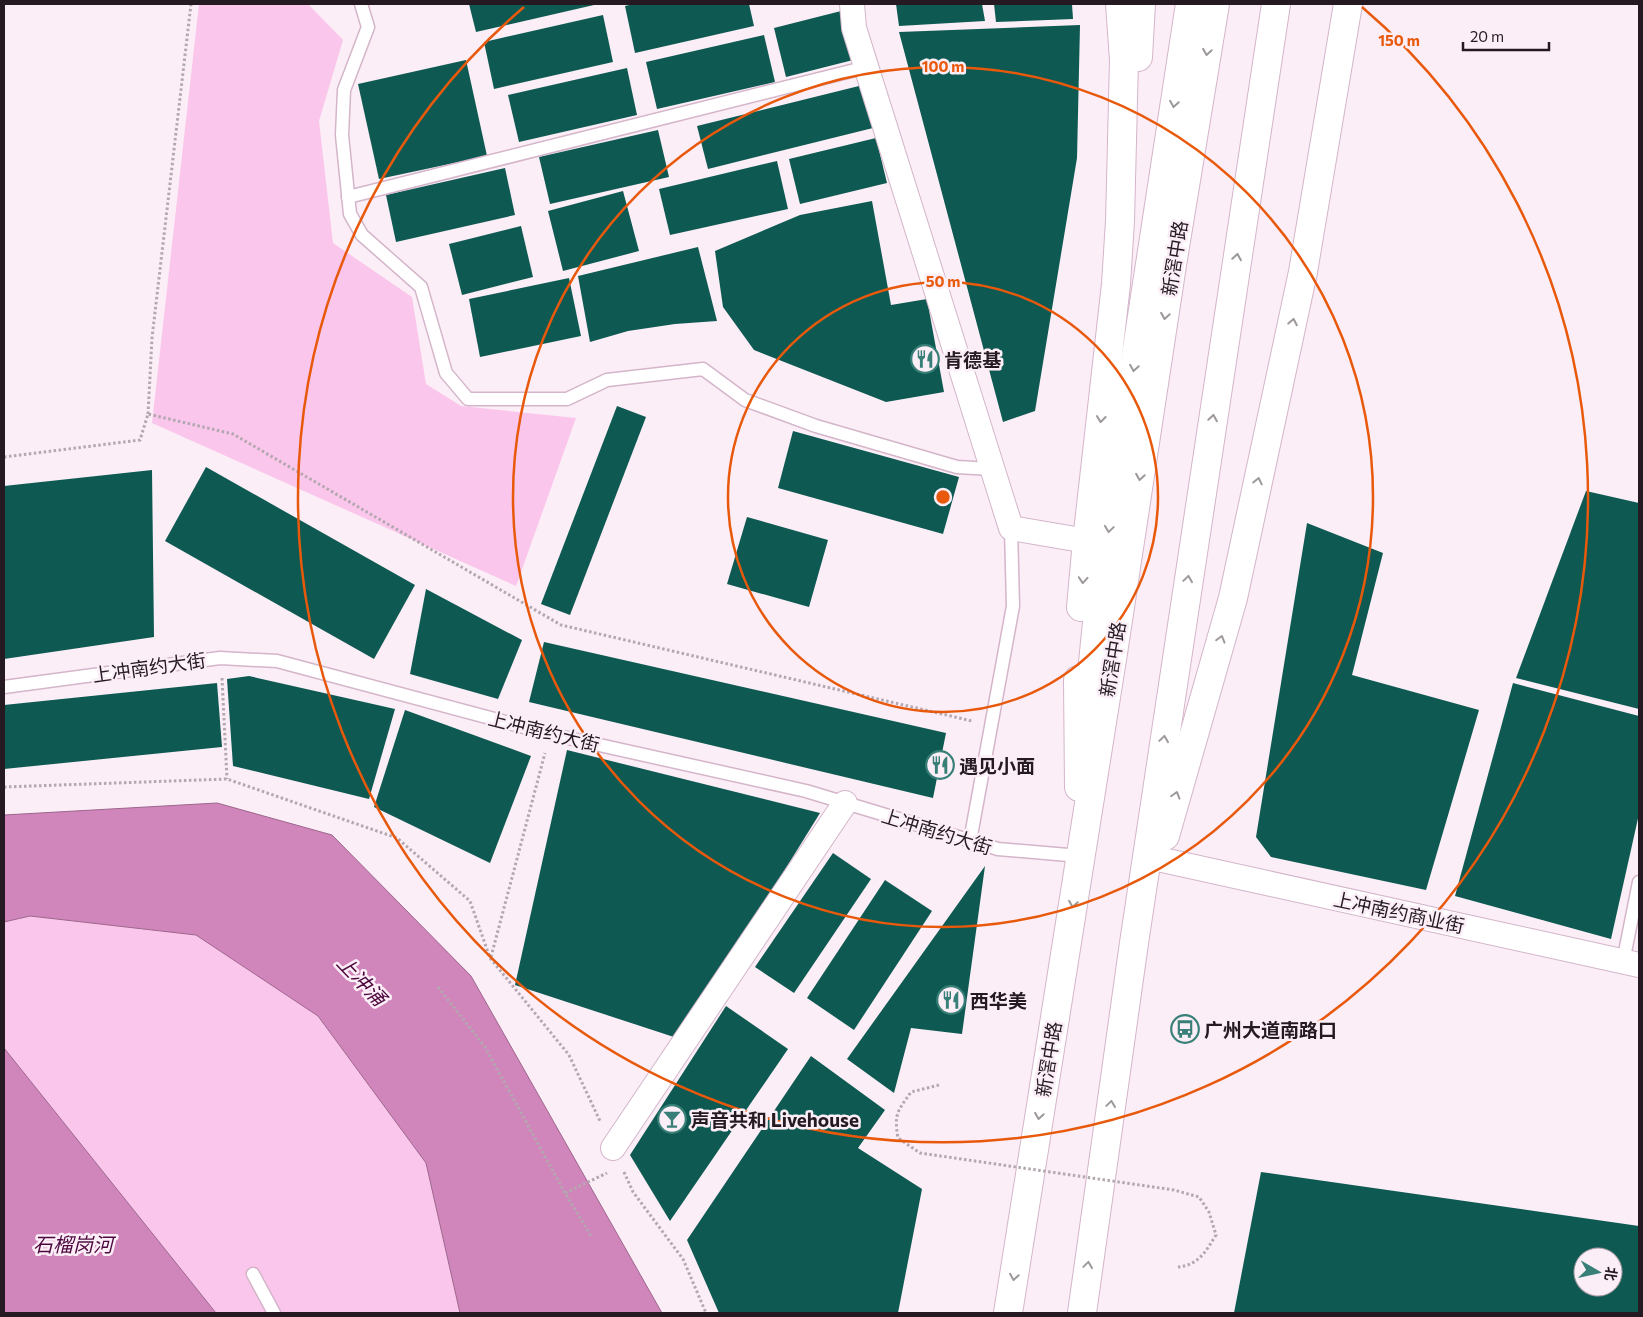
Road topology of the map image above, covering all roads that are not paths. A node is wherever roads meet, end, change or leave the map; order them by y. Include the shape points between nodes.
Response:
1 (361, 4) edge
2 (852, 4) edge
3 (1120, 4) edge
4 (1141, 4) edge
5 (1190, 4) edge
6 (1215, 4) edge
7 (1276, 4) edge
8 (1348, 4) edge
9 (867, 67) junction
10 (348, 197) junction
11 (1116, 284) junction
12 (992, 469) junction
13 (1011, 528) junction
14 (1087, 541) junction
15 (4, 687) edge
16 (845, 803) junction
17 (970, 841) junction
18 (1080, 856) junction
19 (1158, 859) junction
20 (1639, 882) edge
21 (1134, 943) junction
22 (1631, 964) edge
23 (617, 1157) road end
24 (253, 1274) dead end
25 (274, 1313) edge
26 (1008, 1313) edge
27 (1082, 1313) edge

1 - 10 lane via 368,27 344,90 342,135
2 - 9 street via 854,28
3 - 11 highway via 1124,60
4 - 11 highway via 1137,82
5 -> 18 highway via 1102,583 1089,693
6 -> 18 highway, 新滘中路
21 -> 7 highway
19 -> 8 highway via 1233,598 1303,272
9 - 10 lane
9 - 12 street
10 - 12 lane via 350,214 362,235 421,287 446,373 468,399 567,399 607,380 703,368 744,400 816,426 958,467
11 -> 14 highway
12 - 13 street
13 - 14 street
13 - 17 lane via 1014,606
14 -> 18 highway via 1078,691
15 - 16 lane, 上冲南约大街 via 220,658 277,661 550,734 806,791
16 - 17 lane, 上冲南约大街
16 - 23 street
17 - 18 lane, 上冲南约大街 via 998,849
18 -> 26 highway, 新滘中路
19 - 21 highway
19 - 22 street, 上冲南约商业街
20 - 22 lane
27 -> 21 highway
24 - 25 lane

